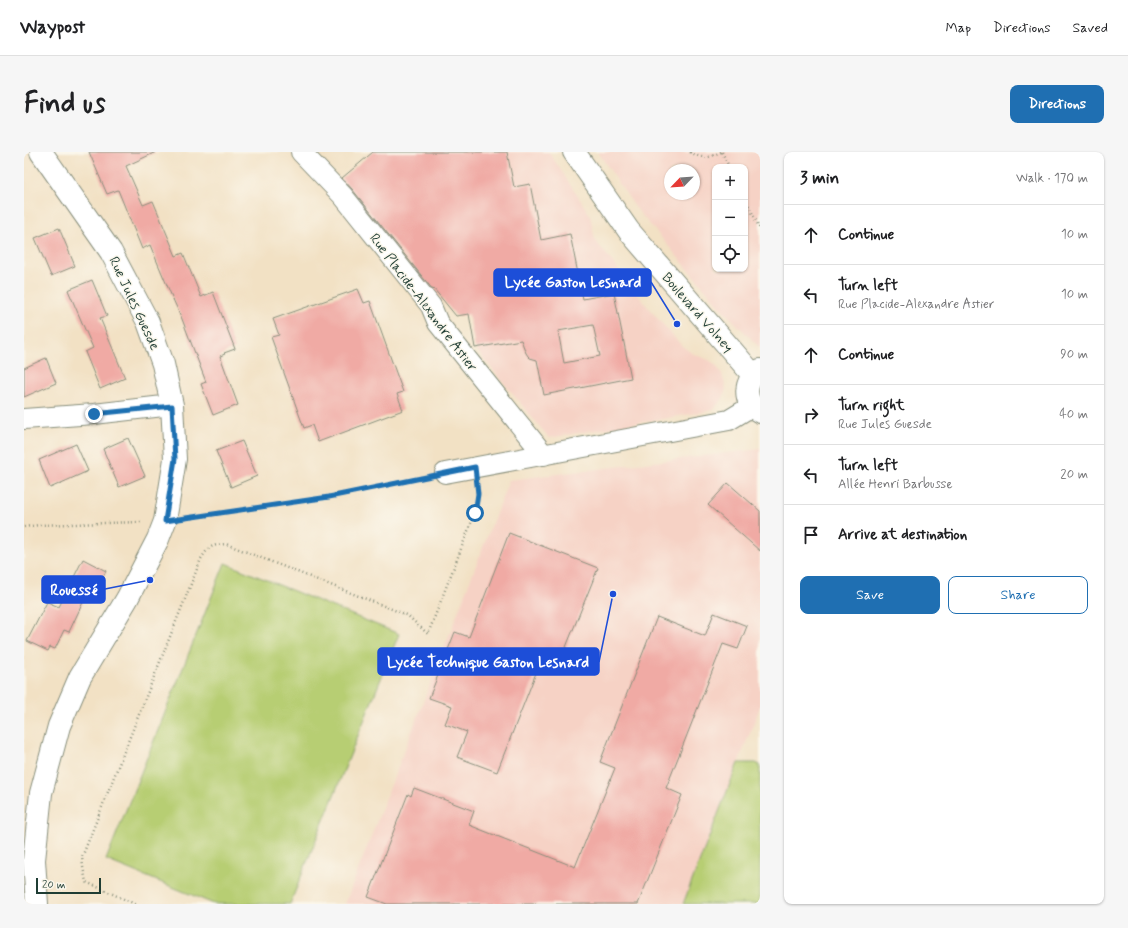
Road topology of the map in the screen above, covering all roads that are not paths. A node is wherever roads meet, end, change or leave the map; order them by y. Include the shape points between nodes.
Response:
1 (41, 152) edge
2 (300, 152) edge
3 (574, 152) edge
4 (756, 373) edge
5 (172, 406) junction
6 (756, 409) edge
7 (24, 419) edge
8 (544, 455) junction
9 (445, 473) road end
10 (37, 904) edge

1 - 5 street, Rue Jules Guesde via 111,252 148,322 163,364
2 - 8 street, Rue Placide-Alexandre Astier via 348,202 430,306 438,323
3 - 4 street, Boulevard Volney via 629,231
4 - 6 street, Boulevard Volney via 748,383 747,390 748,399
5 - 7 street
5 - 10 street, Rue Jules Guesde via 175,459 165,521 127,599 80,677 59,726 42,793 34,860
6 - 8 street via 729,420
8 - 9 street

